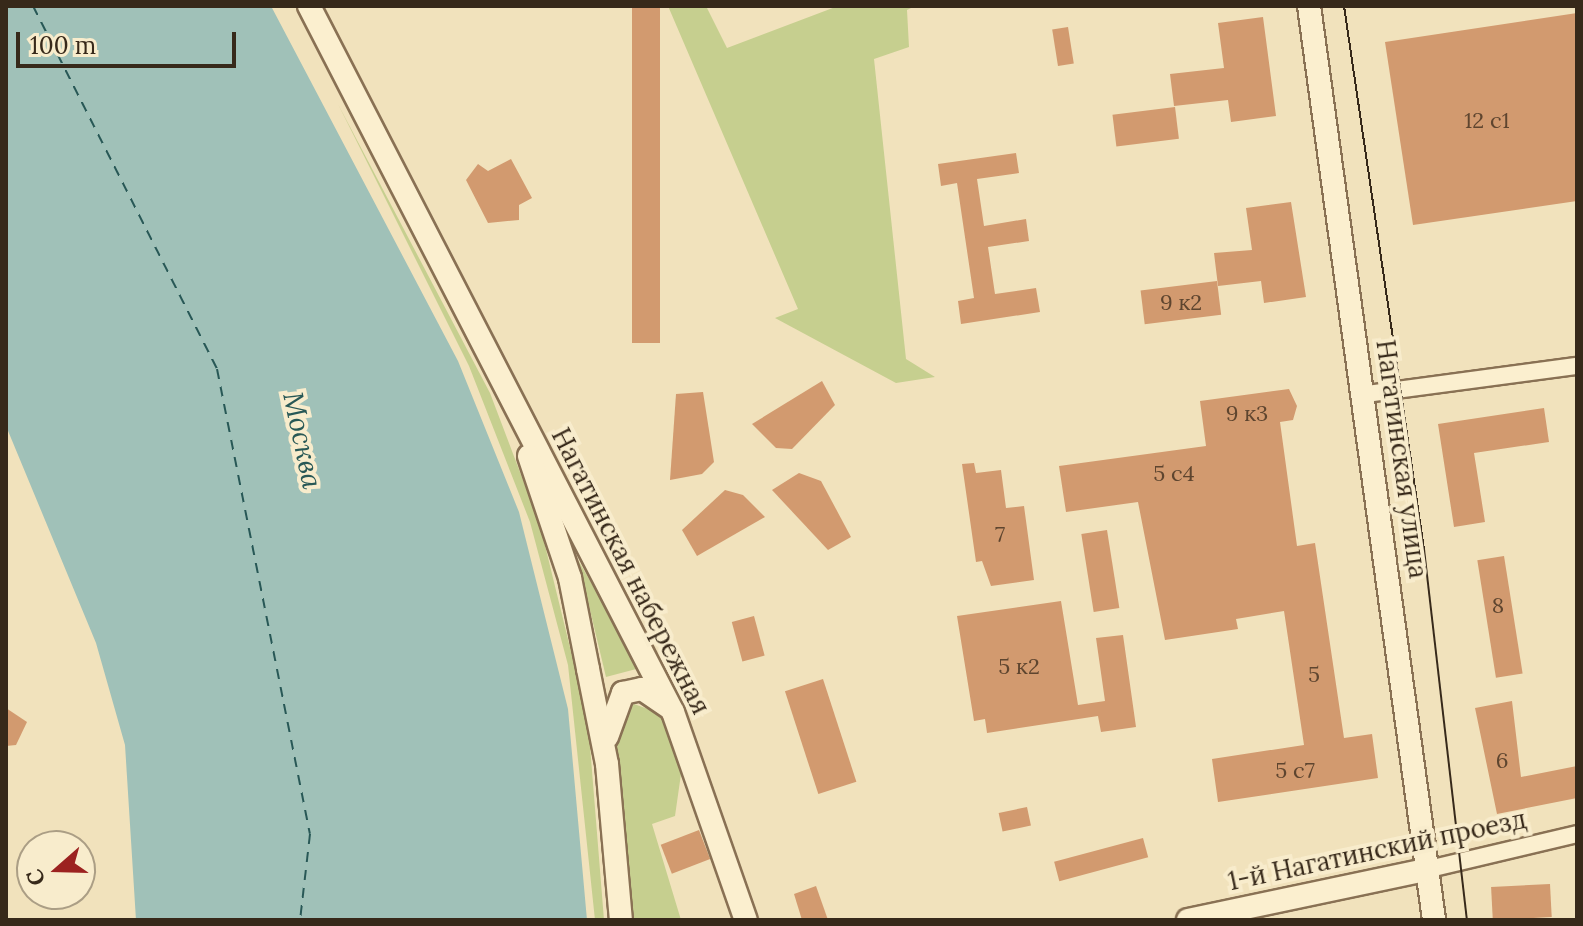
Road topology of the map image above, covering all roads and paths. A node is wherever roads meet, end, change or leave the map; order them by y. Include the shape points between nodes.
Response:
1 (309, 6) edge
2 (1309, 6) edge
3 (1577, 366) edge
4 (506, 386) junction
5 (1366, 394) junction
6 (673, 712) junction
7 (607, 764) junction
8 (1577, 834) edge
9 (1429, 869) junction
10 (621, 920) edge
11 (746, 920) edge
12 (1188, 920) edge
13 (1434, 920) edge

1 - 4 main road, Нагатинская набережная
2 - 5 main road, Нагатинская улица
3 - 5 street
4 - 6 main road, Нагатинская набережная
4 - 7 main road, Нагатинская набережная via 570,578
5 - 9 main road, Нагатинская улица
6 - 7 main road via 651,692 623,693 611,711
6 - 11 main road, Нагатинская набережная
7 - 10 main road, Нагатинская набережная
8 - 9 street, 1-й Нагатинский проезд
9 - 12 main road, 1-й Нагатинский проезд
9 - 13 main road, Нагатинская улица

